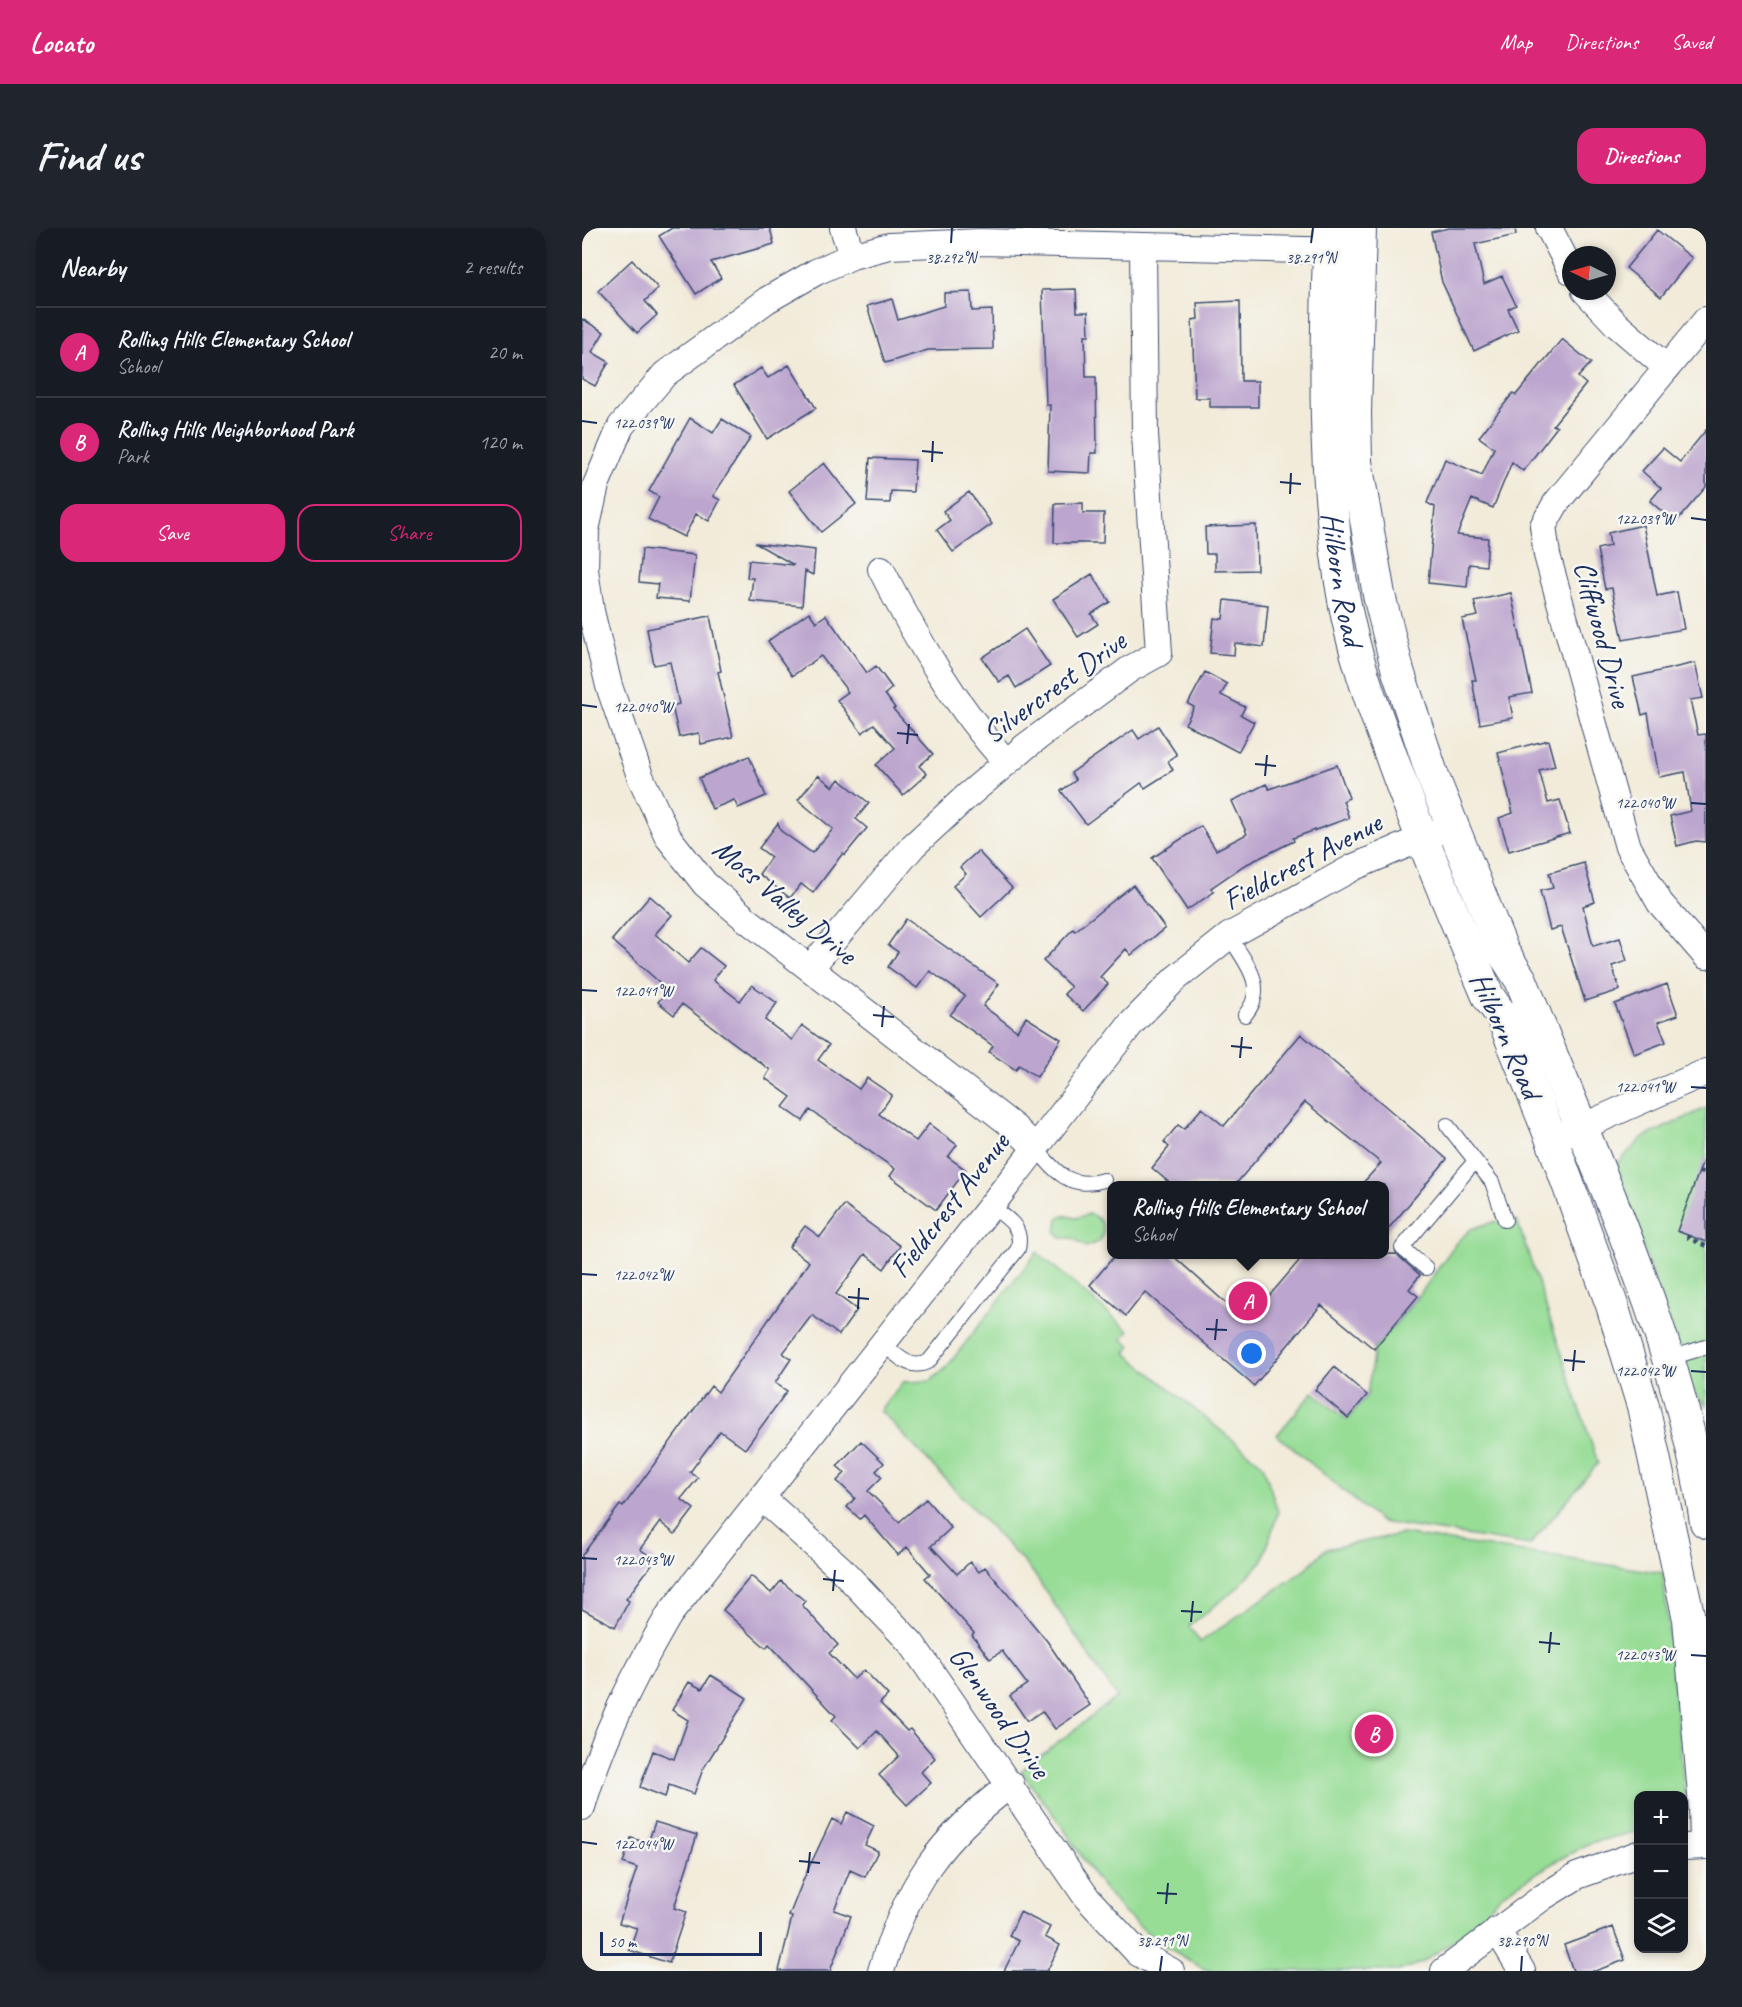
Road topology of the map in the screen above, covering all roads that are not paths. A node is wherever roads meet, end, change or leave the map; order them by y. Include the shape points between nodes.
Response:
1 (843, 228) edge
2 (1550, 228) edge
3 (1344, 239) edge
4 (1143, 247) junction
5 (1562, 253) edge
6 (852, 256) junction
7 (1593, 300) edge
8 (1706, 320) edge
9 (1667, 368) junction
10 (881, 569) dead end
11 (1006, 762) junction
12 (1451, 826) junction
13 (1422, 838) junction
14 (1229, 936) junction
15 (1706, 956) edge
16 (811, 968) junction
17 (1245, 1015) dead end
18 (1706, 1072) edge
19 (1448, 1125) dead end
20 (1566, 1134) junction
21 (1036, 1148) junction
22 (1475, 1161) junction
23 (1104, 1180) dead end
24 (991, 1206) junction
25 (1505, 1220) dead end
26 (1426, 1268) dead end
27 (883, 1344) junction
28 (1706, 1347) edge
29 (1667, 1359) junction
30 (762, 1498) junction
31 (1706, 1522) edge
32 (1011, 1784) junction
33 (582, 1807) edge
34 (1706, 1844) edge
35 (1688, 1846) edge
36 (1634, 1855) edge
37 (1497, 1930) junction
38 (881, 1971) edge
39 (1171, 1971) edge
40 (1444, 1971) edge
41 (1522, 1971) edge

1 - 6 street
2 - 5 street
3 - 4 street, Moss Valley Drive
3 - 12 street, Hilborn Road via 1356,462 1379,595 1398,671
3 - 13 street, Hilborn Road via 1328,468 1344,602 1364,683
4 - 6 street, Moss Valley Drive via 980,242 889,246
4 - 11 street, Silvercrest Drive via 1145,434 1159,653 1130,669
6 - 16 street, Moss Valley Drive via 767,300 665,374 621,426 596,485 586,530 585,570 591,611 609,686 640,777 668,837 705,884
7 - 9 street
8 - 9 street, Cliffwood Drive
9 - 15 street, Cliffwood Drive via 1556,503 1543,526 1547,555 1628,847 1660,903
10 - 11 street via 917,640 975,726
11 - 16 street, Silvercrest Drive via 913,846
12 - 13 street, Fieldcrest Avenue
12 - 20 street, Hilborn Road via 1503,952 1521,980
13 - 14 street, Fieldcrest Avenue via 1314,886
13 - 20 street, Hilborn Road via 1488,996
14 - 17 lane via 1254,977 1257,991 1253,1006
14 - 21 street, Fieldcrest Avenue via 1175,979 1131,1024
16 - 21 street, Moss Valley Drive
18 - 20 street
19 - 22 lane
20 - 29 street, Hilborn Road via 1633,1256
20 - 34 street, Hilborn Road via 1643,1406 1689,1619
21 - 23 lane via 1065,1178 1089,1184
21 - 24 street, Fieldcrest Avenue
22 - 25 lane via 1492,1182
22 - 26 lane via 1402,1248
24 - 27 street, Fieldcrest Avenue
24 - 27 lane via 1017,1227 1018,1249 929,1361 923,1365 909,1364
27 - 30 street, Fieldcrest Avenue
28 - 29 lane
29 - 31 street, Hilborn Road via 1691,1444
30 - 32 street, Glenwood Drive via 840,1568 912,1644
30 - 33 street, Fieldcrest Avenue via 669,1615 630,1683 596,1760
32 - 38 street via 949,1837 917,1882 892,1935
32 - 39 street, Glenwood Drive via 1087,1898 1138,1953
34 - 35 street
36 - 37 street via 1577,1876
37 - 40 street
37 - 41 street

